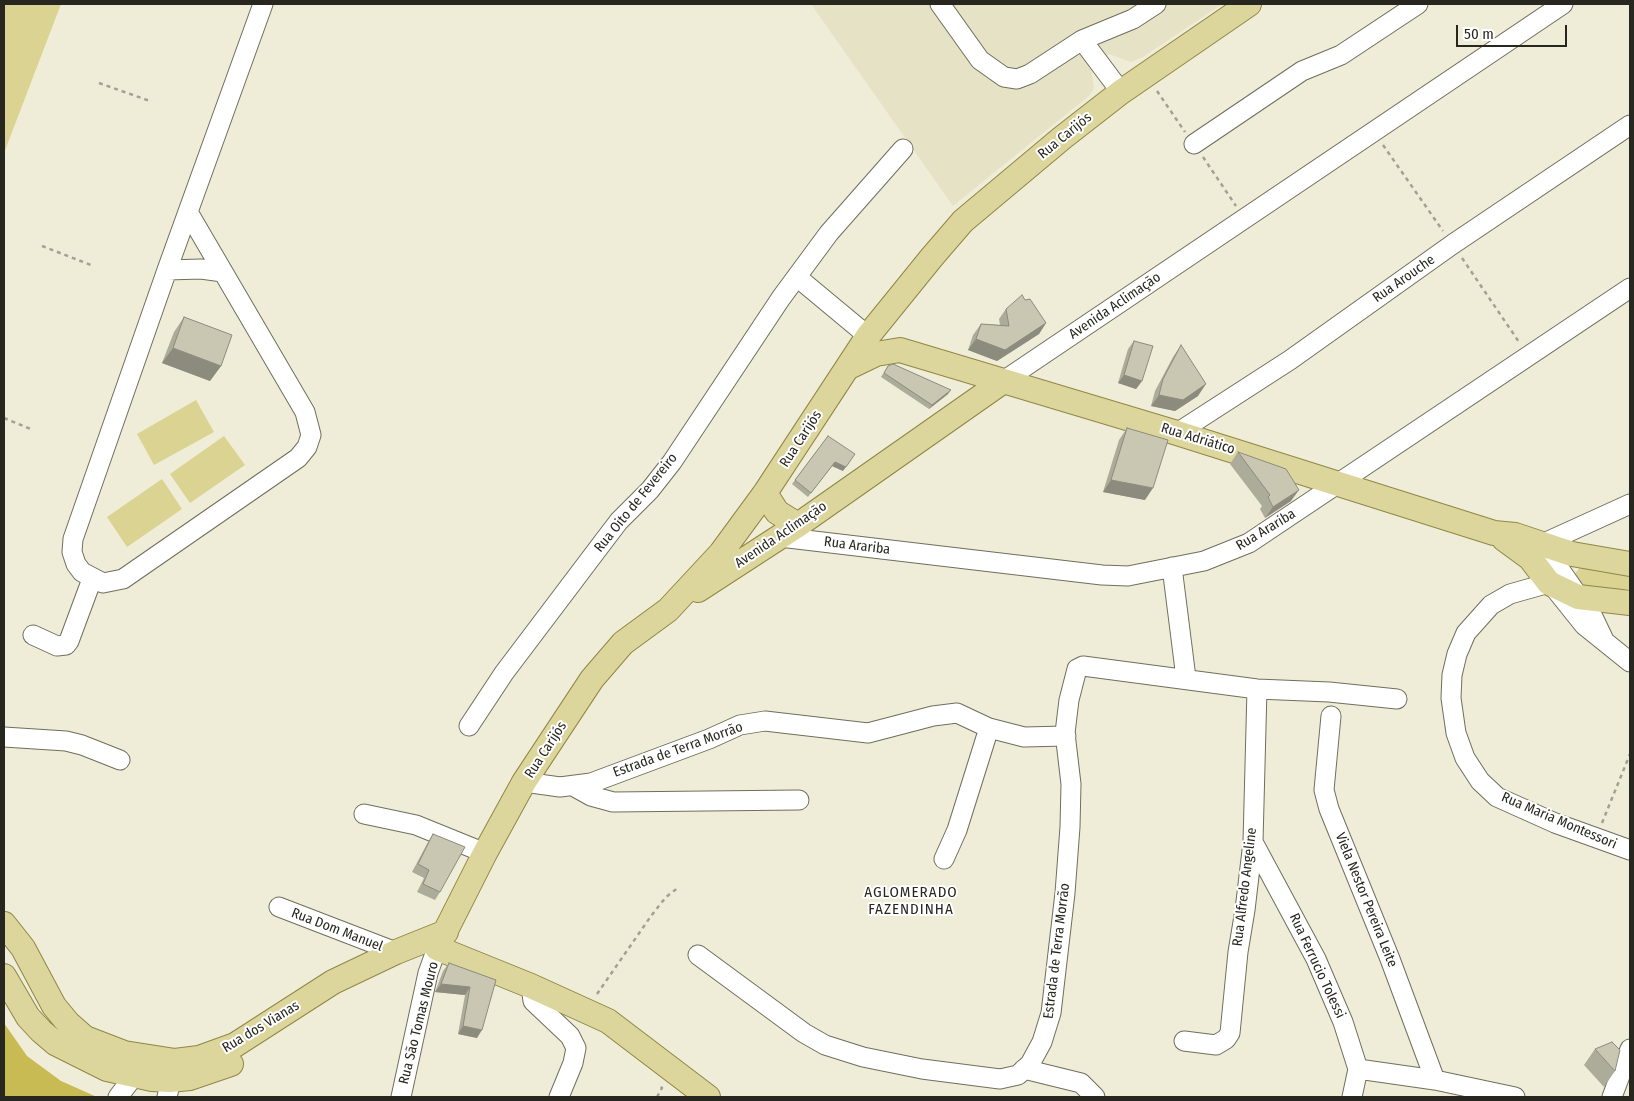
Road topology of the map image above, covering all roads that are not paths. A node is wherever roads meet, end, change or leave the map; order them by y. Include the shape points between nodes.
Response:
1 (263, 4) edge
2 (940, 4) edge
3 (1156, 4) edge
4 (1249, 4) edge
5 (1418, 4) edge
6 (1564, 4) edge
7 (1082, 40) junction
8 (1121, 92) junction
9 (1630, 125) edge
10 (1194, 144) dead end
11 (903, 149) dead end
12 (188, 212) junction
13 (167, 270) junction
14 (228, 271) junction
15 (797, 276) junction
16 (1630, 288) edge
17 (896, 300) junction
18 (868, 336) junction
19 (900, 350) junction
20 (846, 369) junction
21 (1002, 382) junction
22 (1177, 433) junction
23 (1340, 483) junction
24 (765, 493) junction
25 (1630, 504) edge
26 (789, 531) junction
27 (1494, 533) junction
28 (1542, 544) junction
29 (1630, 564) edge
30 (1172, 568) junction
31 (1560, 569) junction
32 (92, 579) junction
33 (1578, 596) junction
34 (1630, 603) edge
35 (668, 610) junction
36 (33, 635) dead end
37 (1604, 640) junction
38 (1630, 662) edge
39 (1186, 678) junction
40 (1257, 689) junction
41 (1398, 699) dead end
42 (1331, 716) dead end
43 (469, 726) dead end
44 (989, 728) junction
45 (1066, 736) junction
46 (4, 737) edge
47 (120, 760) dead end
48 (524, 782) junction
49 (573, 786) junction
50 (798, 800) dead end
51 (364, 814) dead end
52 (1253, 842) junction
53 (1630, 850) edge
54 (484, 853) junction
55 (944, 858) dead end
56 (279, 908) dead end
57 (4, 924) edge
58 (442, 940) junction
59 (396, 952) junction
60 (698, 955) dead end
61 (4, 976) edge
62 (531, 986) junction
63 (1184, 1041) dead end
64 (1630, 1049) edge
65 (1024, 1069) junction
66 (1358, 1069) junction
67 (134, 1076) junction
68 (171, 1080) edge
69 (1434, 1080) junction
70 (1489, 1094) edge
71 (118, 1097) edge
72 (401, 1097) edge
73 (559, 1097) edge
74 (708, 1097) edge
75 (1095, 1097) edge
76 (1352, 1097) edge
77 (1514, 1097) edge
78 (1612, 1097) edge

1 - 12 street
2 - 7 street via 980,60 1004,77 1017,79 1030,74
3 - 7 street via 1133,19
4 - 8 main road, Rua Carijós
5 - 10 street via 1341,55 1302,71
6 - 21 street, Avenida Aclimação
7 - 8 street
8 - 17 main road, Rua Carijós via 964,221
9 - 22 street, Rua Arouche via 1453,244 1290,360
11 - 15 street, Rua Oito de Fevereiro via 829,233
12 - 13 street
12 - 14 street
13 - 14 street
13 - 32 street via 74,539 72,552 76,564
14 - 32 street via 283,360 309,425 307,447 298,458 122,580 103,583
15 - 18 street
15 - 43 street, Rua Oito de Fevereiro via 672,462 602,542 504,673
16 - 23 street, Rua Arariba
17 - 18 main road, Rua Carijós
17 - 19 main road via 891,330
18 - 20 main road, Rua Carijós
19 - 20 main road, Rua Adriático via 876,354
19 - 21 main road, Rua Adriático
20 - 24 main road, Rua Carijós
21 - 22 main road, Rua Adriático
21 - 26 main road, Avenida Aclimação
22 - 23 main road, Rua Adriático
23 - 27 main road, Rua Adriático
23 - 30 street, Rua Arariba via 1249,543 1204,561
24 - 26 main road
24 - 35 main road, Rua Carijós via 721,553
25 - 28 street
26 - 30 street, Rua Arariba via 1102,575 1128,576
26 - 35 main road, Avenida Aclimação
27 - 28 main road, Rua Adriático via 1515,535
27 - 31 main road, Rua Adriático via 1530,558
28 - 31 main road, Rua Adriático
29 - 31 main road, Rua Adriático
30 - 39 street
31 - 33 main road, Rua Adriático
31 - 37 street via 1584,625
31 - 53 street, Rua Maria Montessori via 1491,605 1466,633 1452,675 1451,698 1456,733 1465,758 1480,781 1497,797
32 - 36 street via 66,645 57,646
33 - 34 main road, Rua Adriático
33 - 37 street
35 - 48 main road, Rua Carijós via 623,644 606,662
37 - 38 street
39 - 40 street
39 - 45 street, Estrada de Terra Morrão via 1083,666 1075,672
40 - 41 street
40 - 52 street, Rua Alfredo Angeline
42 - 69 street, Viela Nestor Pereira Leite via 1324,790 1329,809 1390,959
44 - 45 street, Estrada de Terra Morrão via 1024,737
44 - 49 street, Estrada de Terra Morrão via 957,713 868,733 765,721 740,725 591,783
44 - 55 street via 957,830
45 - 65 street, Estrada de Terra Morrão via 1071,784 1070,827 1051,1013 1042,1042
46 - 47 street via 82,744
48 - 49 street, Estrada de Terra Morrão
48 - 54 main road, Rua Carijós
49 - 50 street via 600,800 613,802
51 - 54 street via 416,825
52 - 63 street, Rua Alfredo Angeline via 1230,1033 1216,1045
52 - 66 street, Rua Ferrucio Tolessi via 1316,959 1343,1022
54 - 58 main road, Rua Carijós
56 - 59 street, Rua Dom Manuel
57 - 68 main road, Rua dos Vianas via 23,948 54,1006 68,1023 85,1038 124,1053
58 - 59 main road, Rua dos Vianas
58 - 62 main road
58 - 68 main road, Rua dos Vianas via 340,996 243,1059 206,1073
58 - 72 street, Rua São Tomas Mouro via 428,973
59 - 68 main road, Rua dos Vianas via 333,982 235,1045 199,1058
60 - 65 street via 825,1045 914,1068 1000,1079 1018,1075
61 - 67 main road, Rua dos Vianas via 28,1017 55,1043 100,1066
62 - 73 street via 533,1001 570,1036 576,1048
62 - 74 main road via 586,1010 626,1033
64 - 78 street
65 - 75 street via 1081,1083
66 - 69 street
66 - 76 street, Rua Ferrucio Tolessi
67 - 68 main road, Rua dos Vianas
67 - 71 street
69 - 70 street
70 - 77 street

